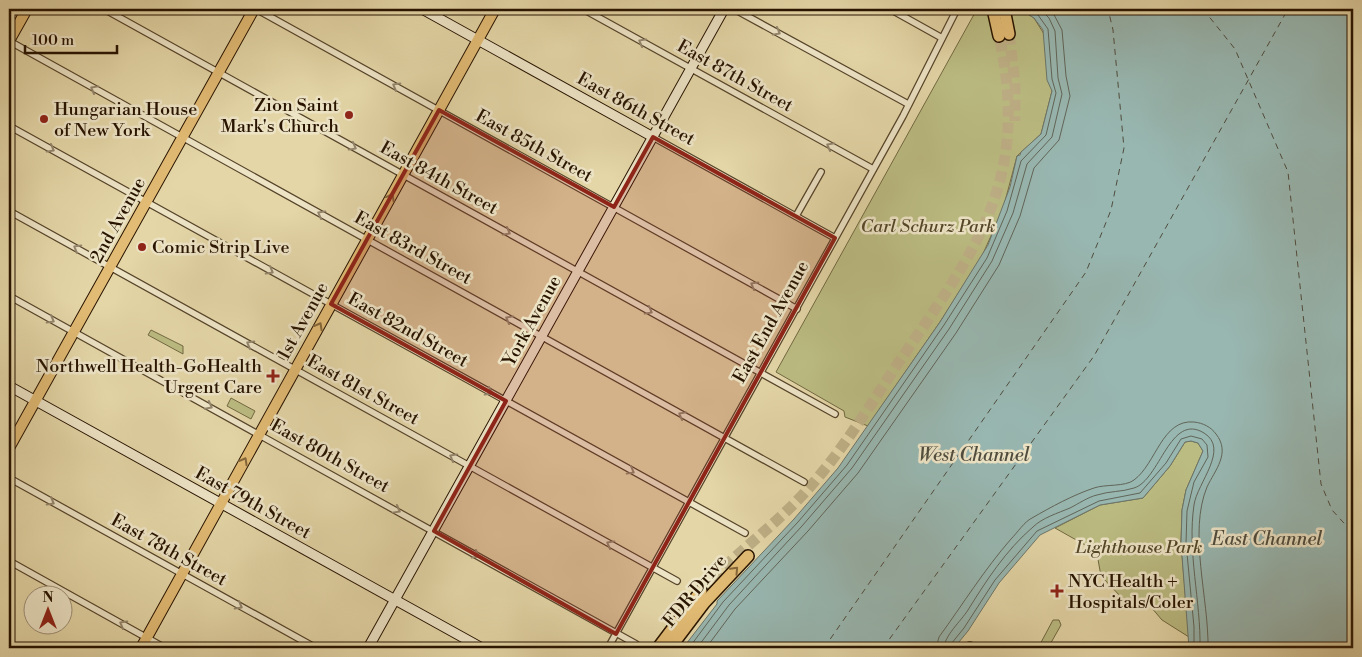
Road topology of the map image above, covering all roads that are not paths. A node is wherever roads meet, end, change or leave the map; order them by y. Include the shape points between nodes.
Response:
1 (27, 9) edge
2 (104, 9) edge
3 (255, 9) edge
4 (422, 9) edge
5 (495, 9) edge
6 (583, 9) edge
7 (724, 9) edge
8 (734, 9) edge
9 (890, 9) edge
10 (957, 9) edge
11 (993, 9) edge
12 (1004, 9) edge
13 (942, 38) junction
14 (478, 39) junction
15 (9, 41) edge
16 (690, 68) junction
17 (219, 72) junction
18 (908, 104) junction
19 (439, 110) junction
20 (9, 126) edge
21 (653, 137) junction
22 (183, 138) junction
23 (873, 169) junction
24 (821, 172) dead end
25 (403, 175) junction
26 (146, 202) junction
27 (614, 207) junction
28 (9, 211) edge
29 (796, 216) junction
30 (835, 238) junction
31 (367, 240) junction
32 (110, 266) junction
33 (578, 272) junction
34 (9, 296) edge
35 (331, 304) junction
36 (796, 308) junction
37 (74, 332) junction
38 (542, 337) junction
39 (295, 369) junction
40 (761, 373) junction
41 (9, 386) edge
42 (35, 400) junction
43 (506, 401) junction
44 (835, 414) dead end
45 (260, 434) junction
46 (724, 438) junction
47 (9, 448) edge
48 (470, 466) junction
49 (9, 478) edge
50 (804, 482) dead end
51 (689, 503) junction
52 (221, 504) junction
53 (434, 531) junction
54 (745, 533) dead end
55 (748, 556) dead end
56 (9, 561) edge
57 (653, 568) junction
58 (182, 574) junction
59 (677, 581) dead end
60 (701, 591) tunnel mouth
61 (395, 600) junction
62 (616, 634) junction
63 (146, 638) junction
64 (636, 644) dead end
65 (141, 648) edge
66 (165, 648) edge
67 (316, 648) edge
68 (368, 648) edge
69 (482, 648) edge
70 (608, 648) edge
71 (658, 648) edge
72 (670, 648) edge
73 (963, 648) edge
74 (980, 648) edge

1 - 15 main road
2 - 17 street, East 84th Street
3 - 17 main road, 2nd Avenue
19 -> 3 street, East 85th Street
4 - 14 main road, East 86th Street
5 - 14 main road, 1st Avenue
16 -> 6 street, East 87th Street
7 - 16 main road, York Avenue
8 -> 18 street
9 - 13 street
10 - 13 street, East End Avenue
11 - 12 highway via 1004,35
13 - 18 street, East End Avenue
14 - 19 main road, 1st Avenue
14 - 21 main road, East 86th Street
22 -> 15 street, East 83rd Street
16 - 21 main road, York Avenue
23 -> 16 street, East 87th Street
17 - 22 main road, 2nd Avenue
17 -> 25 street, East 84th Street
18 - 23 street, East End Avenue
19 - 25 main road, 1st Avenue
19 - 27 street, East 85th Street
20 -> 26 street, East 82nd Street
21 - 27 main road, York Avenue
21 - 29 street, East 86th Street
22 - 26 main road, 2nd Avenue
31 -> 22 street, East 83rd Street
23 - 30 street, East End Avenue
24 - 29 street
31 -> 25 main road, 1st Avenue
25 -> 33 street, East 84th Street
26 - 32 main road, 2nd Avenue
26 -> 35 street, East 82nd Street
27 - 33 main road, York Avenue
36 -> 27 street, East 85th Street
32 -> 28 street, East 81st Street
29 - 30 street, East 86th Street
30 - 36 street, East End Avenue
31 - 35 main road, 1st Avenue
38 -> 31 street, East 83rd Street
32 - 37 main road, 2nd Avenue
39 -> 32 street, East 81st Street
33 - 38 main road, York Avenue
33 -> 40 street, East 84th Street
34 -> 37 street, East 80th Street
39 -> 35 main road, 1st Avenue
35 -> 43 street, East 82nd Street
36 - 40 street, East End Avenue
37 - 42 main road, 2nd Avenue
37 -> 45 street, East 80th Street
38 - 43 main road, York Avenue
46 -> 38 street, East 83rd Street
39 - 45 main road, 1st Avenue
48 -> 39 street, East 81st Street
40 - 44 street, East 84th Street
40 - 46 street, East End Avenue
41 - 42 main road, East 79th Street
42 - 47 main road, 2nd Avenue
42 - 52 main road, East 79th Street
43 - 48 main road, York Avenue
43 -> 51 street, East 82nd Street
52 -> 45 main road, 1st Avenue
45 -> 53 street, East 80th Street
46 - 50 street, East 83rd Street
46 - 51 street, East End Avenue
48 - 53 main road, York Avenue
57 -> 48 street, East 81st Street
49 -> 58 street, East 78th Street
51 - 54 street, East 82nd Street
51 - 57 street, East End Avenue
52 - 58 main road, 1st Avenue
52 - 61 main road, East 79th Street
53 - 61 main road, York Avenue
53 -> 62 street, East 80th Street
72 -> 55 highway, FDR Drive via 704,603
63 -> 56 street
57 - 59 street, East 81st Street
57 - 62 street, East End Avenue
58 - 63 main road, 1st Avenue
58 -> 67 street, East 78th Street
60 - 71 highway, FDR Drive
61 - 68 main road, York Avenue
61 - 69 main road, East 79th Street
62 - 64 street, East 80th Street
62 - 70 street, East End Avenue
63 - 65 main road, 1st Avenue
63 - 66 street
73 - 74 street via 970,645

